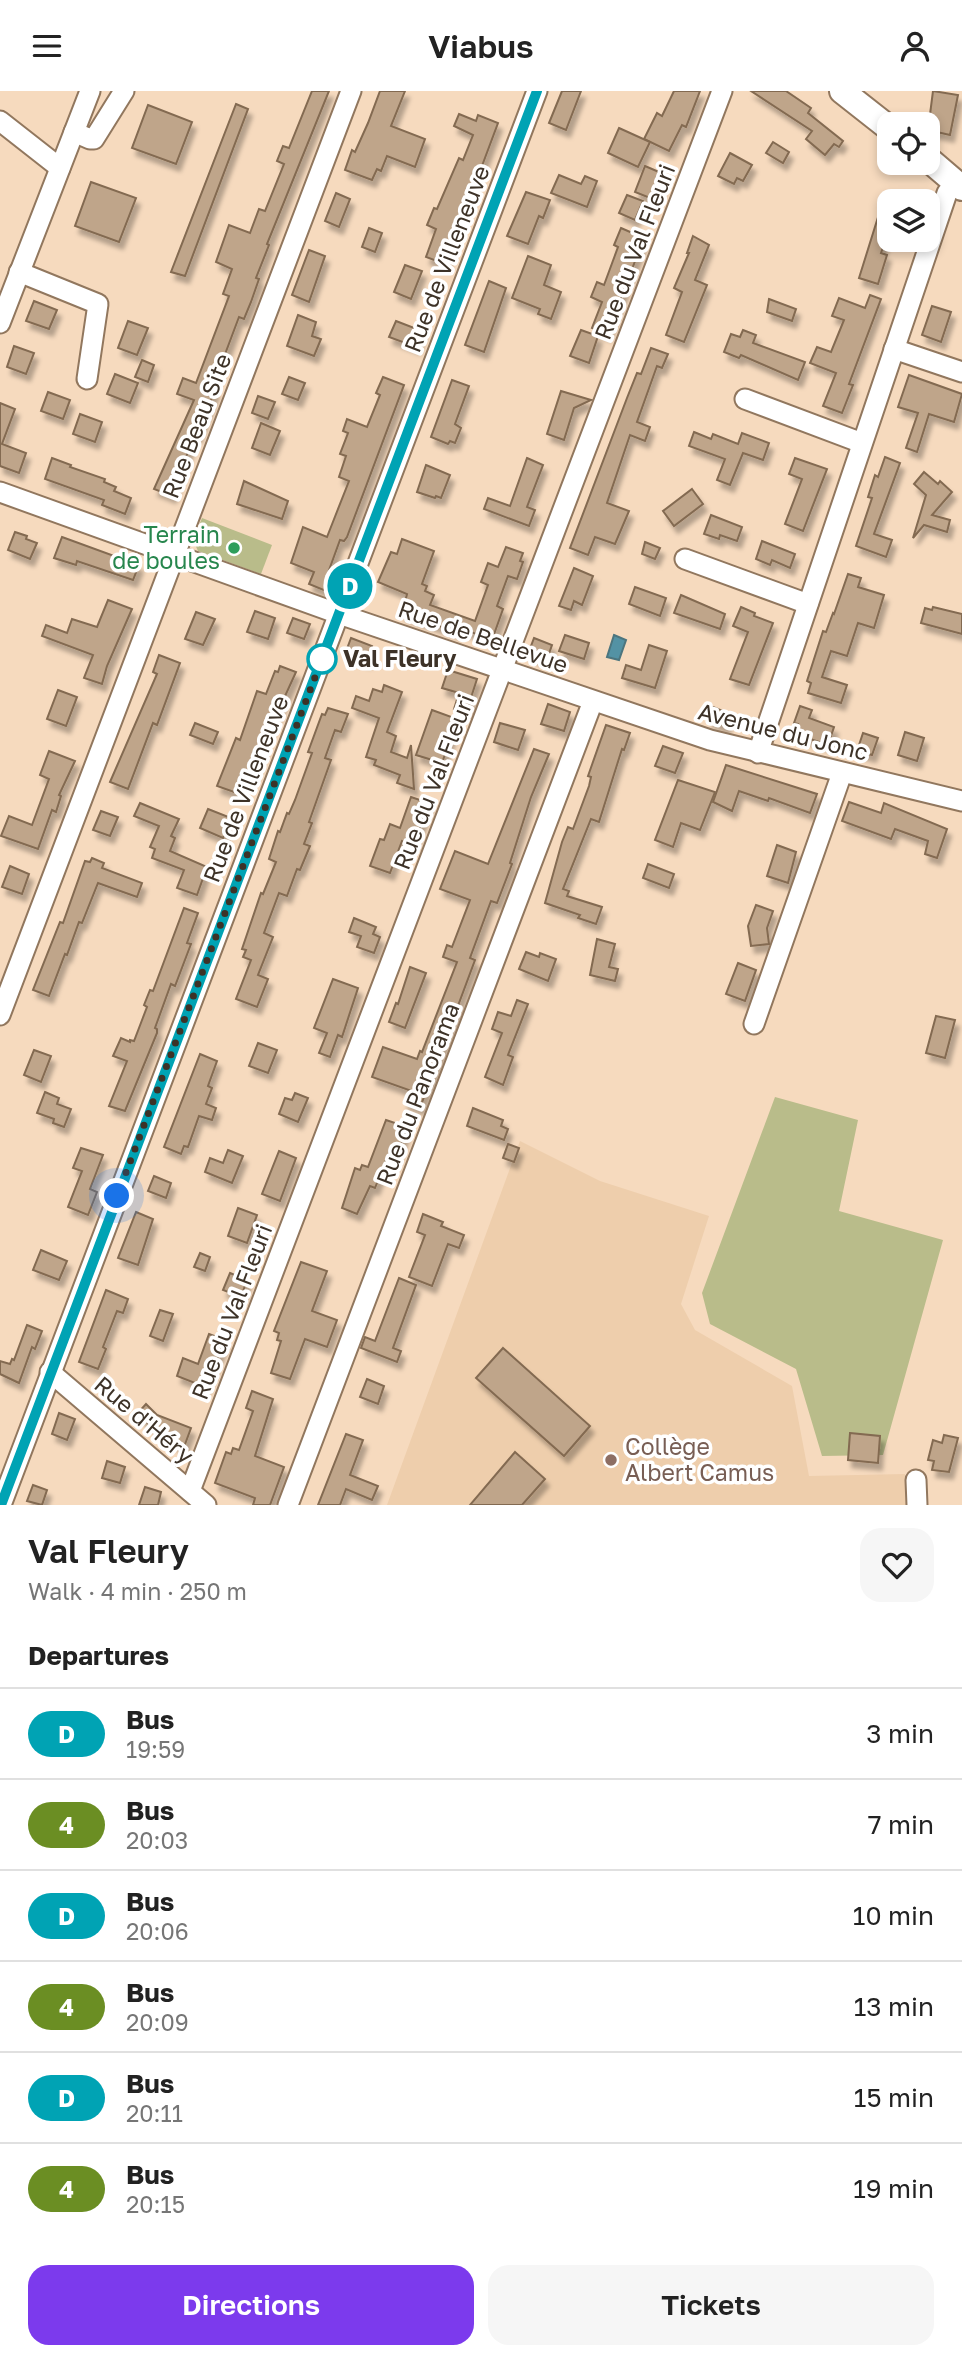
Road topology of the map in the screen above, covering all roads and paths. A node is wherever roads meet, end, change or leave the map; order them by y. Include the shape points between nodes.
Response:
1 (90, 91) edge
2 (124, 91) edge
3 (351, 91) edge
4 (537, 91) edge
5 (722, 91) edge
6 (842, 91) edge
7 (877, 119) edge
8 (0, 121) edge
9 (74, 132) junction
10 (60, 168) junction
11 (940, 169) edge
12 (958, 185) edge
13 (19, 272) junction
14 (0, 323) edge
15 (894, 349) junction
16 (962, 372) edge
17 (87, 379) dead end
18 (745, 400) dead end
19 (862, 443) junction
20 (0, 492) edge
21 (175, 555) junction
22 (685, 559) dead end
23 (808, 604) junction
24 (339, 614) junction
25 (503, 668) junction
26 (593, 701) junction
27 (758, 753) junction
28 (842, 773) junction
29 (962, 801) edge
30 (0, 1015) edge
31 (754, 1024) dead end
32 (50, 1372) junction
33 (916, 1480) dead end
34 (190, 1491) junction
35 (1, 1505) edge
36 (206, 1505) edge
37 (288, 1505) edge
38 (917, 1505) edge

1 - 9 street
2 - 9 street via 94,139
3 - 21 street, Rue Beau Site
4 - 24 street, Rue de Villeneuve
5 - 25 street, Rue du Val Fleuri
6 - 7 main road
8 - 10 street
9 - 10 street
10 - 13 street
11 - 12 main road
12 - 15 street via 947,193
13 - 14 street
13 - 17 street via 98,304
15 - 16 street
15 - 19 street
18 - 19 street
19 - 23 street
20 - 21 street, Rue de Bellevue
21 - 24 street, Rue de Bellevue
21 - 30 street, Rue Beau Site
22 - 23 street
23 - 27 street
24 - 25 street, Rue de Bellevue
24 - 32 street, Rue de Villeneuve
25 - 26 street, Rue de Bellevue
25 - 34 street, Rue du Val Fleuri
26 - 27 street, Avenue du Jonc
26 - 37 street, Rue du Panorama
27 - 28 street, Avenue du Jonc
28 - 29 street, Avenue du Jonc
28 - 31 street
32 - 34 street, Rue d'Héry
32 - 35 street, Rue de Villeneuve
33 - 38 street
34 - 36 street, Rue d'Héry

